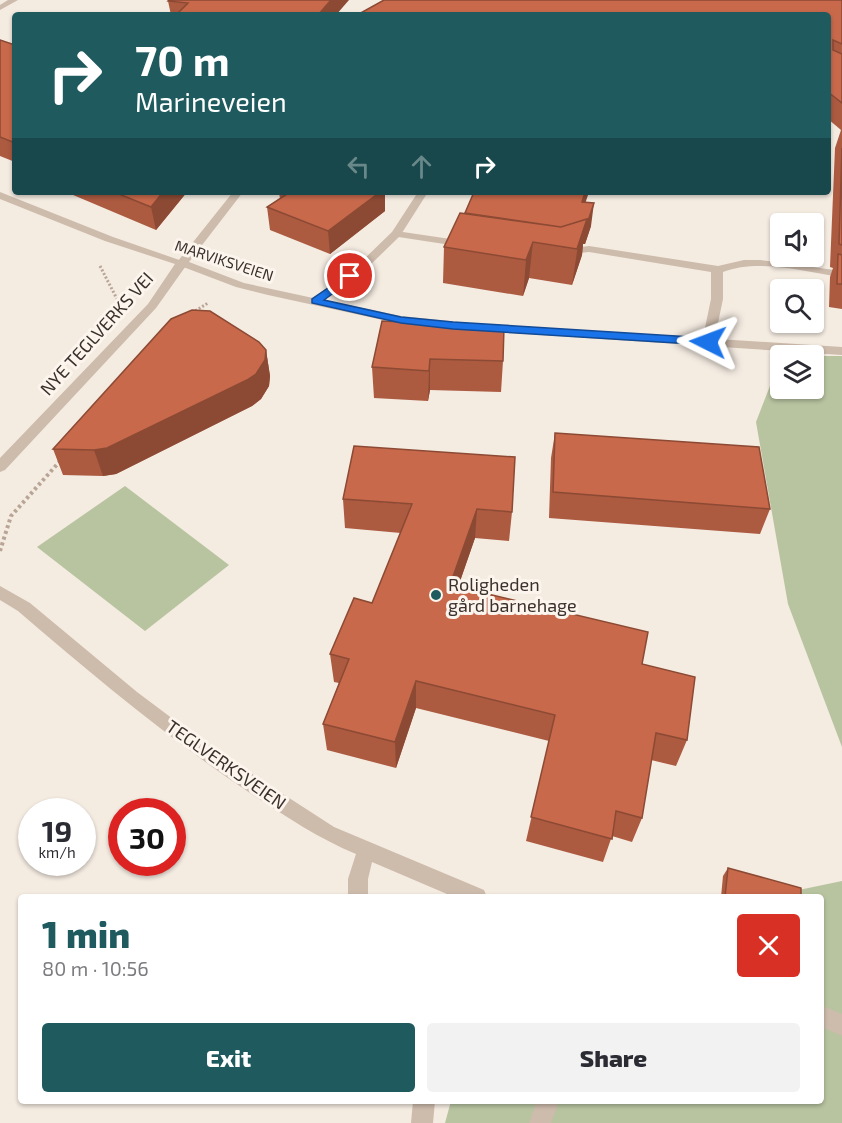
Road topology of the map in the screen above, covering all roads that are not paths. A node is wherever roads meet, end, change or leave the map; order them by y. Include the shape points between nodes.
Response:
1 (14, 0) edge
2 (0, 8) edge
3 (0, 195) edge
4 (236, 195) edge
5 (421, 195) edge
6 (396, 234) junction
7 (480, 247) edge
8 (557, 258) edge
9 (182, 263) junction
10 (717, 270) junction
11 (842, 274) edge
12 (316, 301) junction
13 (708, 342) junction
14 (842, 351) edge
15 (0, 467) edge
16 (0, 592) edge
17 (366, 850) junction
18 (358, 894) edge
19 (470, 894) edge
20 (824, 1017) edge
21 (842, 1025) edge
22 (424, 1104) edge
23 (547, 1104) edge
24 (422, 1123) edge
25 (540, 1123) edge

1 - 2 street
3 - 9 street, MARVIKSVEIEN via 109,239
4 - 9 street, NYE TEGLVERKS VEI
5 - 6 street
6 - 7 street
6 - 12 street via 364,265
8 - 10 street via 589,249
9 - 12 street, MARVIKSVEIEN via 240,285
9 - 15 street, NYE TEGLVERKS VEI via 152,306
10 - 11 street via 750,262
10 - 13 street via 717,299
12 - 13 street, MARVIKSVEIEN via 401,320 453,326
13 - 14 street, MARVIKSVEIEN
16 - 17 street, TEGLVERKSVEIEN via 24,607 203,752 327,833
17 - 18 street
17 - 19 street, TEGLVERKSVEIEN
20 - 21 street
22 - 24 street
23 - 25 street

